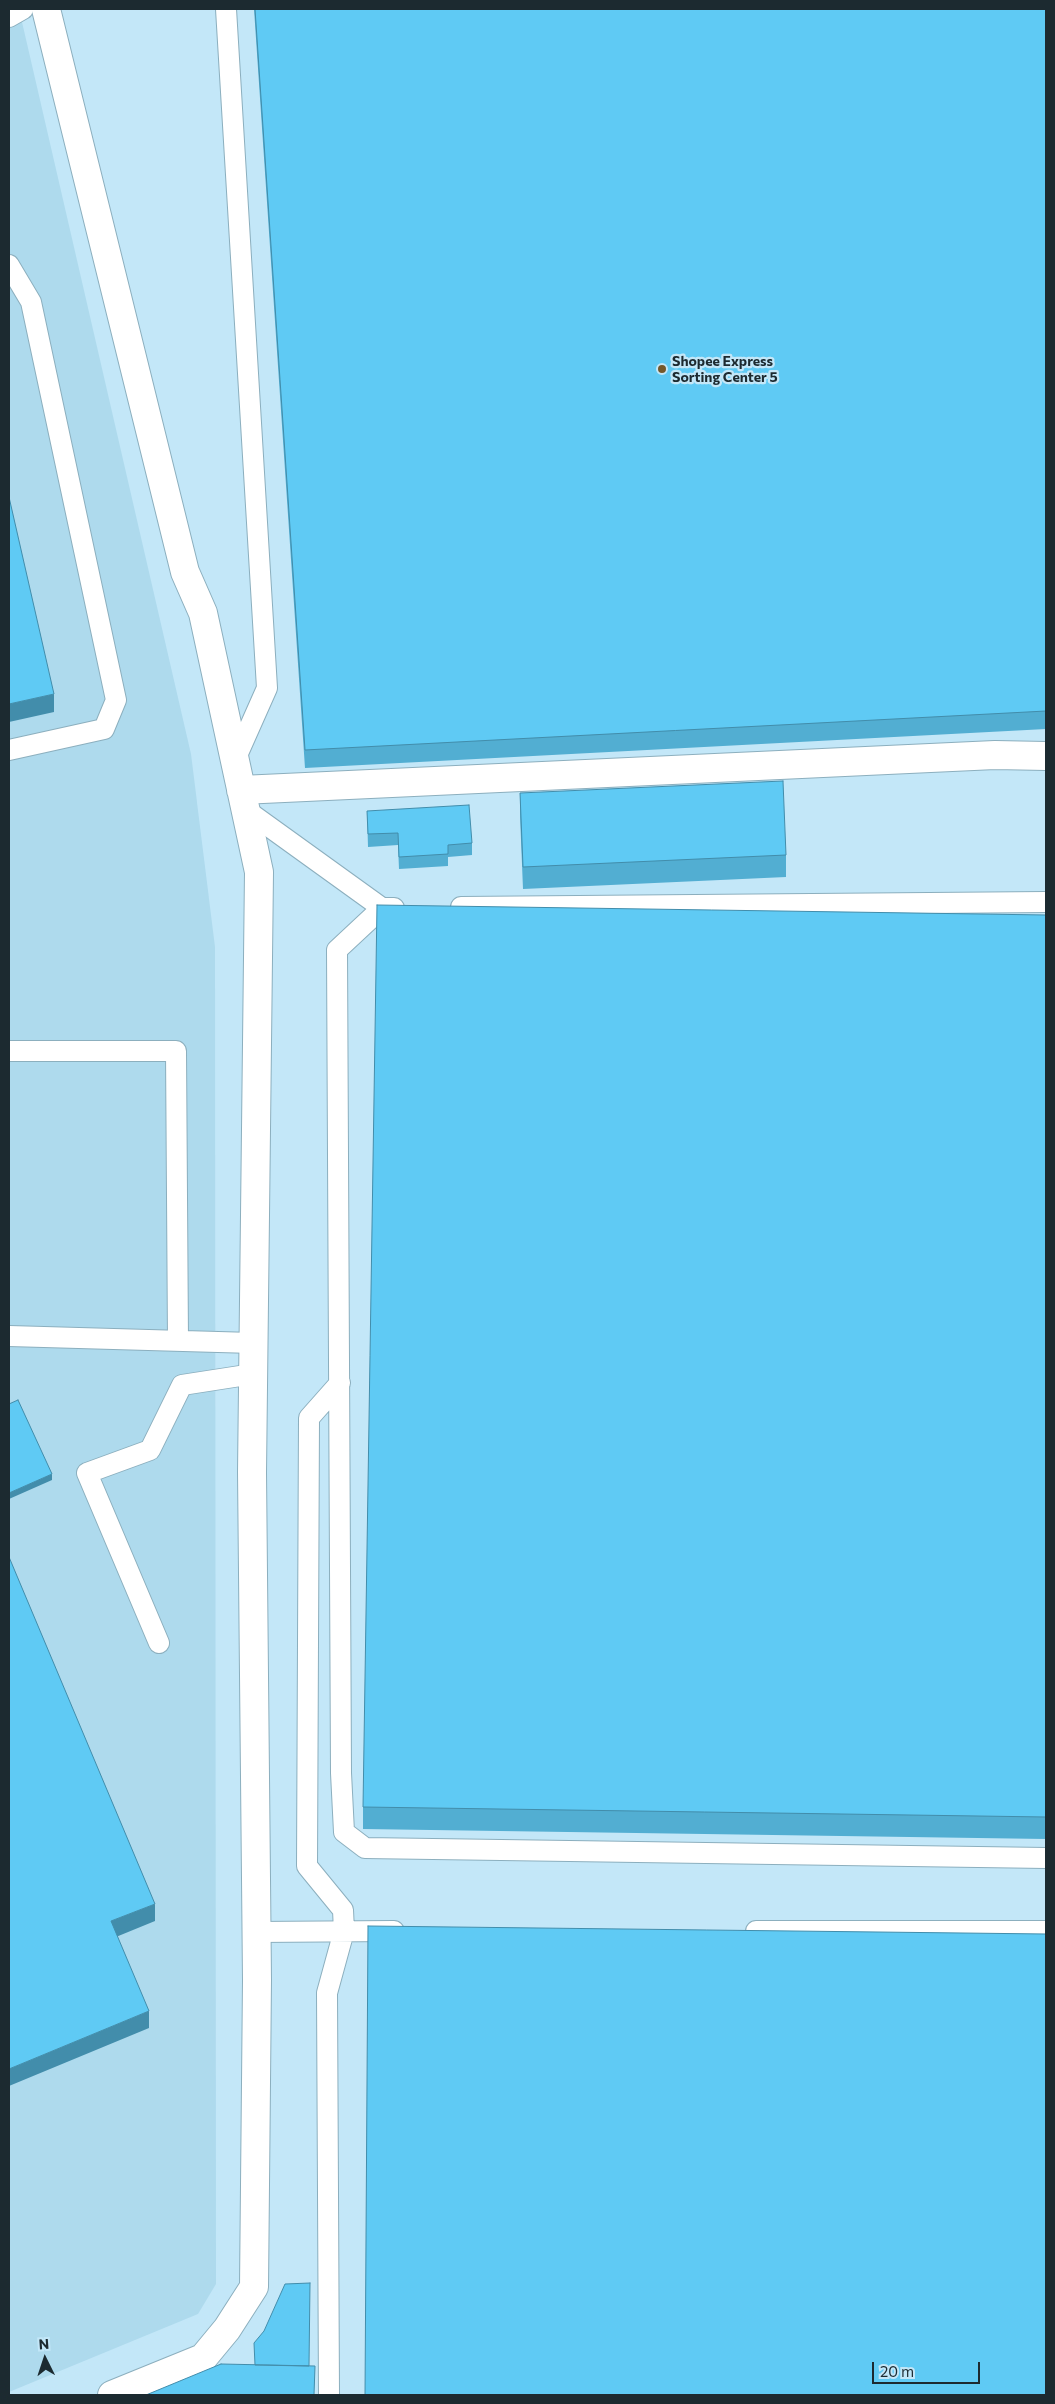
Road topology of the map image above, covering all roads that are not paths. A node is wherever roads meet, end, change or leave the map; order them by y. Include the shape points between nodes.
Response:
1 (23, 9) edge
2 (46, 9) edge
3 (226, 9) edge
4 (9, 18) edge
5 (9, 265) edge
6 (9, 750) edge
7 (1046, 756) edge
8 (235, 760) junction
9 (243, 800) junction
10 (1046, 902) edge
11 (441, 907) edge
12 (382, 908) junction
13 (412, 908) edge
14 (9, 1051) edge
15 (9, 1336) edge
16 (178, 1341) junction
17 (253, 1343) junction
18 (253, 1374) junction
19 (340, 1383) junction
20 (159, 1643) dead end
21 (1046, 1858) edge
22 (413, 1931) edge
23 (740, 1931) edge
24 (1046, 1931) edge
25 (256, 1932) junction
26 (344, 1932) junction
27 (112, 2395) edge
28 (329, 2395) edge

1 - 4 lane
2 - 8 street via 185,572 203,613
3 - 8 lane via 267,688
5 - 6 lane via 31,302 116,700 104,729
7 - 9 street via 995,754
8 - 9 street
9 - 12 lane
9 - 17 street via 259,872
10 - 11 lane
12 - 13 lane
12 - 19 lane via 337,950
14 - 16 lane via 176,1051
15 - 16 lane
16 - 17 lane
17 - 18 street
18 - 20 lane via 182,1385 150,1450 87,1474
18 - 25 street
19 - 21 lane via 344,1832 365,1848
19 - 26 lane via 309,1418 307,1866 343,1910
22 - 26 lane
23 - 24 lane
25 - 26 lane
25 - 27 street via 254,2287 227,2329 203,2358
26 - 28 lane via 327,1993

